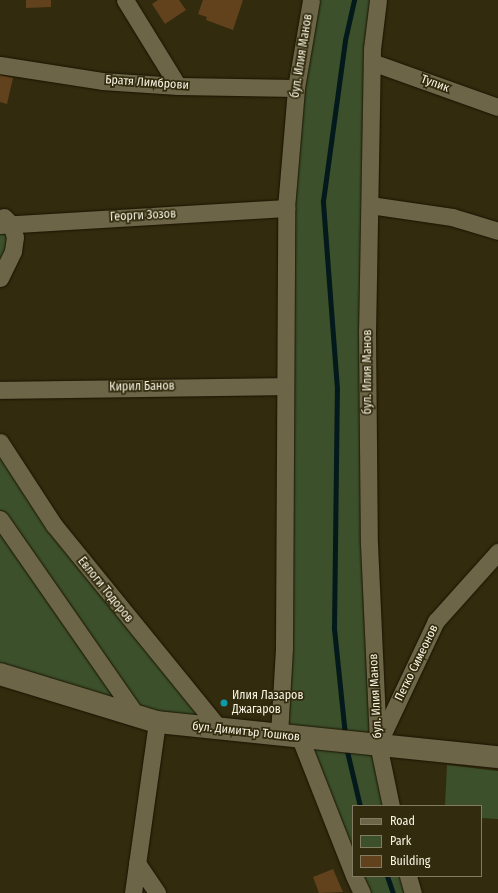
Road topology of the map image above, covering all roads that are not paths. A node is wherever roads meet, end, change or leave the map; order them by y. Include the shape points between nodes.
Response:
1 (125, 0) edge
2 (311, 0) edge
3 (378, 0) edge
4 (372, 62) junction
5 (0, 65) edge
6 (178, 86) junction
7 (296, 88) junction
8 (498, 107) edge
9 (370, 205) junction
10 (286, 208) junction
11 (4, 221) edge
12 (498, 231) edge
13 (0, 278) edge
14 (284, 386) junction
15 (0, 390) edge
16 (0, 442) edge
17 (0, 519) edge
18 (498, 552) edge
19 (0, 674) edge
20 (136, 715) junction
21 (157, 722) junction
22 (220, 729) junction
23 (300, 738) junction
24 (374, 744) junction
25 (498, 757) edge
26 (391, 805) edge
27 (137, 863) junction
28 (352, 870) edge
29 (354, 877) edge
30 (408, 877) edge
31 (133, 893) edge
32 (157, 893) edge
33 (362, 893) edge
34 (413, 893) edge

1 - 6 street
2 - 7 street, бул. Илия Манов
3 - 4 street, бул. Илия Манов
4 - 8 street, Тупик
4 - 9 street, бул. Илия Манов
5 - 6 street, Братя Лимброви via 102,81
6 - 7 street, Братя Лимброви
7 - 10 street, бул. Илия Манов
9 - 12 street via 452,217
9 - 24 street, бул. Илия Манов via 369,544
10 - 11 street, Георги Зозов
10 - 14 street, бул. Илия Манов
11 - 13 street via 15,237 13,251
14 - 15 street, Кирил Банов
14 - 23 street, бул. Илия Манов via 284,647
16 - 22 street, Евлоги Тодоров via 54,525
17 - 20 street
18 - 24 street, Петко Симеонов via 436,621
19 - 20 street, бул. Димитър Тошков
20 - 21 street, бул. Димитър Тошков
21 - 22 street, бул. Димитър Тошков
21 - 27 street
22 - 23 street, бул. Димитър Тошков
23 - 24 street, бул. Димитър Тошков
23 - 28 street, бул. Илия Манов
24 - 25 street, бул. Димитър Тошков
24 - 26 street, бул. Илия Манов
27 - 31 street
27 - 32 street
29 - 33 street
30 - 34 street

